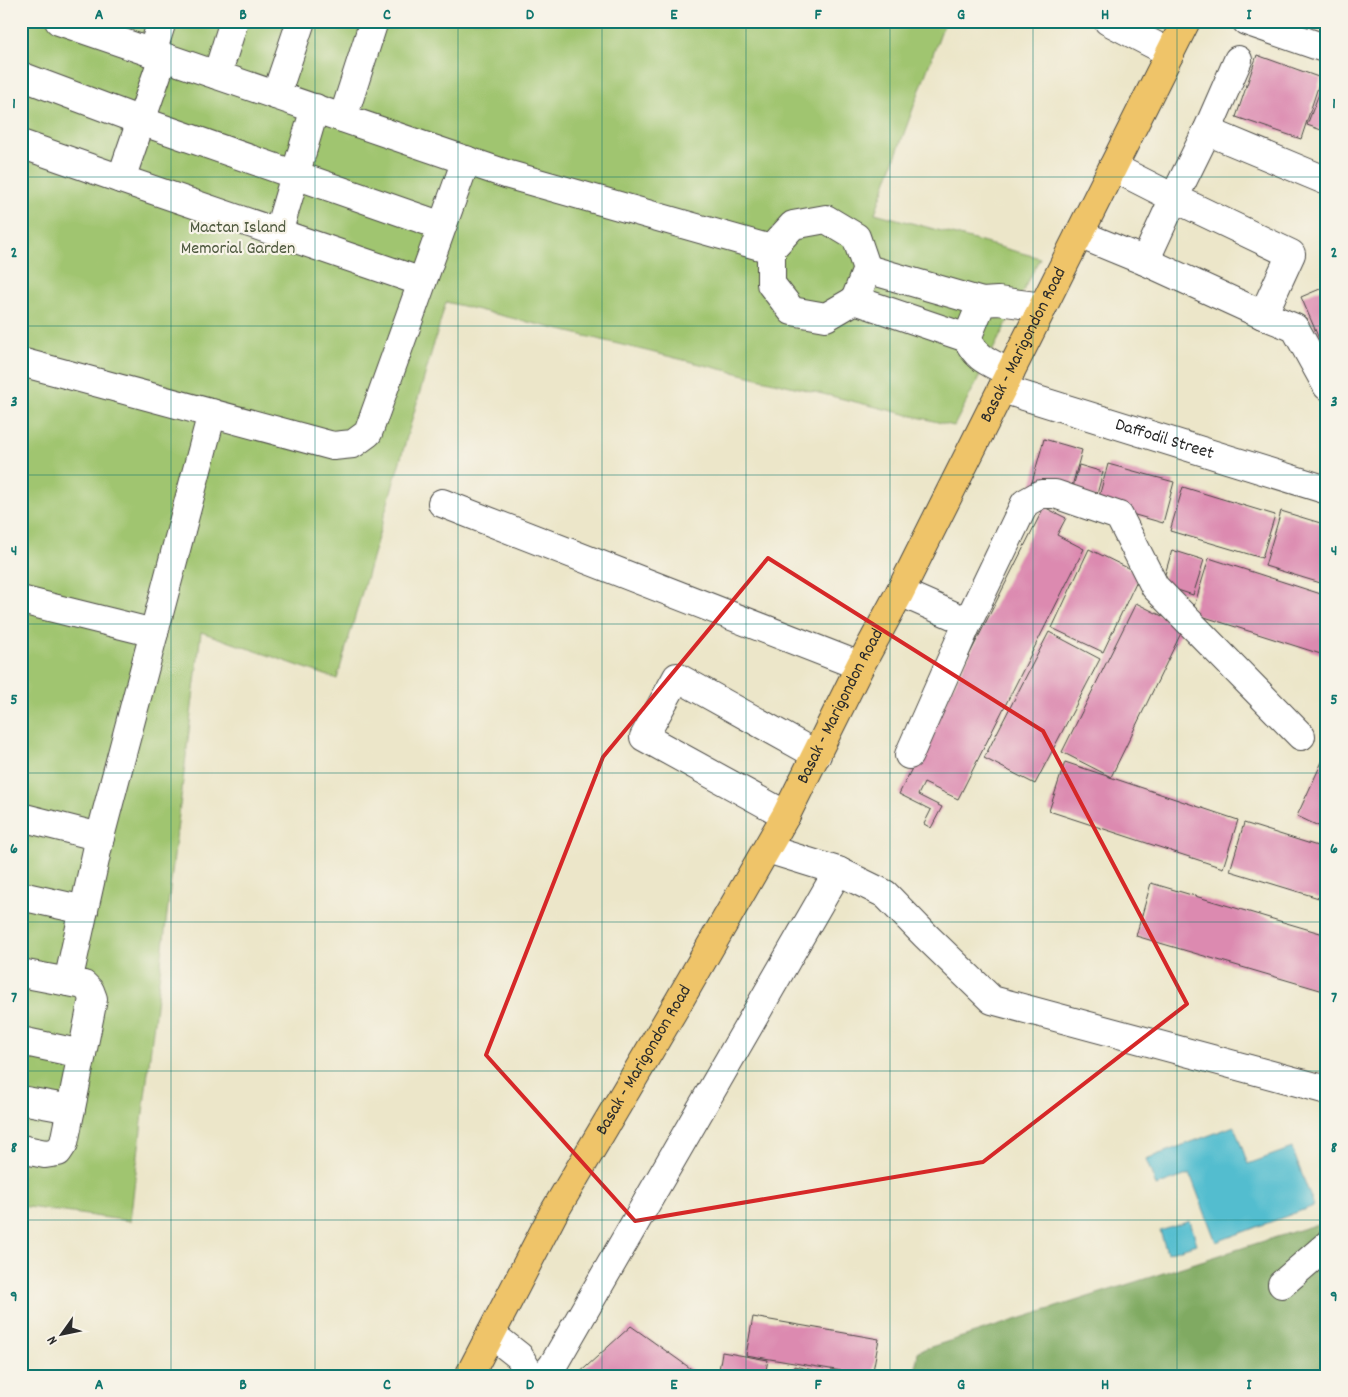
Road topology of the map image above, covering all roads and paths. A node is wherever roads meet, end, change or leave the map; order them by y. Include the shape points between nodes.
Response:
1 (58, 21) edge
2 (162, 21) edge
3 (234, 21) edge
4 (301, 21) edge
5 (374, 21) edge
6 (1108, 21) edge
7 (1186, 21) edge
8 (1246, 21) edge
9 (88, 26) edge
10 (1327, 49) edge
11 (1170, 53) junction
12 (158, 55) junction
13 (1238, 60) dead end
14 (217, 75) junction
15 (21, 76) edge
16 (276, 95) junction
17 (315, 108) junction
18 (343, 118) junction
19 (141, 121) junction
20 (1207, 131) junction
21 (21, 144) edge
22 (466, 160) junction
23 (1113, 168) junction
24 (295, 175) junction
25 (121, 179) junction
26 (1327, 181) edge
27 (1174, 198) junction
28 (442, 226) junction
29 (278, 233) junction
30 (1079, 234) junction
31 (771, 249) junction
32 (1145, 261) junction
33 (867, 268) junction
34 (422, 282) junction
35 (855, 300) junction
36 (982, 302) junction
37 (1043, 307) junction
38 (1262, 315) junction
39 (967, 338) junction
40 (21, 362) edge
41 (1006, 381) junction
42 (1327, 386) edge
43 (212, 413) junction
44 (1327, 490) edge
45 (442, 503) dead end
46 (900, 592) junction
47 (21, 600) edge
48 (968, 622) junction
49 (154, 633) junction
50 (860, 666) junction
51 (1301, 736) dead end
52 (817, 755) junction
53 (909, 755) dead end
54 (786, 815) junction
55 (21, 818) edge
56 (100, 837) junction
57 (767, 849) junction
58 (838, 872) junction
59 (21, 896) edge
60 (84, 910) junction
61 (21, 973) edge
62 (68, 982) junction
63 (21, 1041) edge
64 (82, 1054) junction
65 (1327, 1090) edge
66 (21, 1100) edge
67 (71, 1109) junction
68 (21, 1149) edge
69 (1327, 1245) edge
70 (1282, 1284) dead end
71 (491, 1334) junction
72 (469, 1376) edge
73 (531, 1376) edge
74 (544, 1376) edge

1 - 9 street
2 - 12 street
3 - 14 street
4 - 16 street
5 - 18 street
6 - 11 street
7 - 11 main road, Basak - Marigondon Road
8 - 10 street
9 - 12 street
11 - 23 main road, Basak - Marigondon Road
12 - 14 street
12 - 19 street
13 - 20 street
14 - 16 street
15 - 19 street
16 - 17 street
17 - 18 street
17 - 24 street
18 - 22 street
19 - 24 street
19 - 25 street
20 - 26 street
20 - 27 street
21 - 25 street
22 - 28 street
22 - 31 street
23 - 27 street
23 - 30 main road, Basak - Marigondon Road
24 - 28 street
24 - 29 street
25 - 29 street
27 - 32 street
27 - 38 street via 1291,254
28 - 34 street
29 - 34 street
30 - 32 street
30 - 37 main road, Basak - Marigondon Road
31 - 33 street via 793,225 826,219 856,237
31 - 35 street via 771,284 792,311 826,317
32 - 38 street
33 - 35 street
33 - 36 street
34 - 43 street via 368,433 353,444 333,446
35 - 39 street
36 - 37 street
36 - 39 street
37 - 41 main road, Basak - Marigondon Road
38 - 42 street via 1296,328
39 - 41 street, Daffodil Street via 979,357
40 - 43 street
41 - 44 street, Daffodil Street
41 - 46 main road, Basak - Marigondon Road
43 - 49 street
45 - 50 street
46 - 48 street
46 - 50 main road, Basak - Marigondon Road
47 - 49 street
48 - 51 street via 1025,503 1041,494 1055,494 1120,516 1155,587
48 - 53 street
49 - 56 street
50 - 52 main road, Basak - Marigondon Road
52 - 54 main road, Basak - Marigondon Road
52 - 54 street via 677,677 644,737
54 - 57 main road, Basak - Marigondon Road
55 - 56 street
56 - 60 street
57 - 58 street
57 - 71 main road, Basak - Marigondon Road via 554,1214
58 - 65 street via 885,894 992,1000
58 - 74 street
59 - 60 street
60 - 62 street
61 - 62 street
62 - 64 street via 84,985 93,999
63 - 64 street
64 - 67 street
66 - 67 street
67 - 68 street via 64,1143 58,1152 45,1154
69 - 70 street
71 - 72 main road, Basak - Marigondon Road
71 - 73 street via 519,1356

